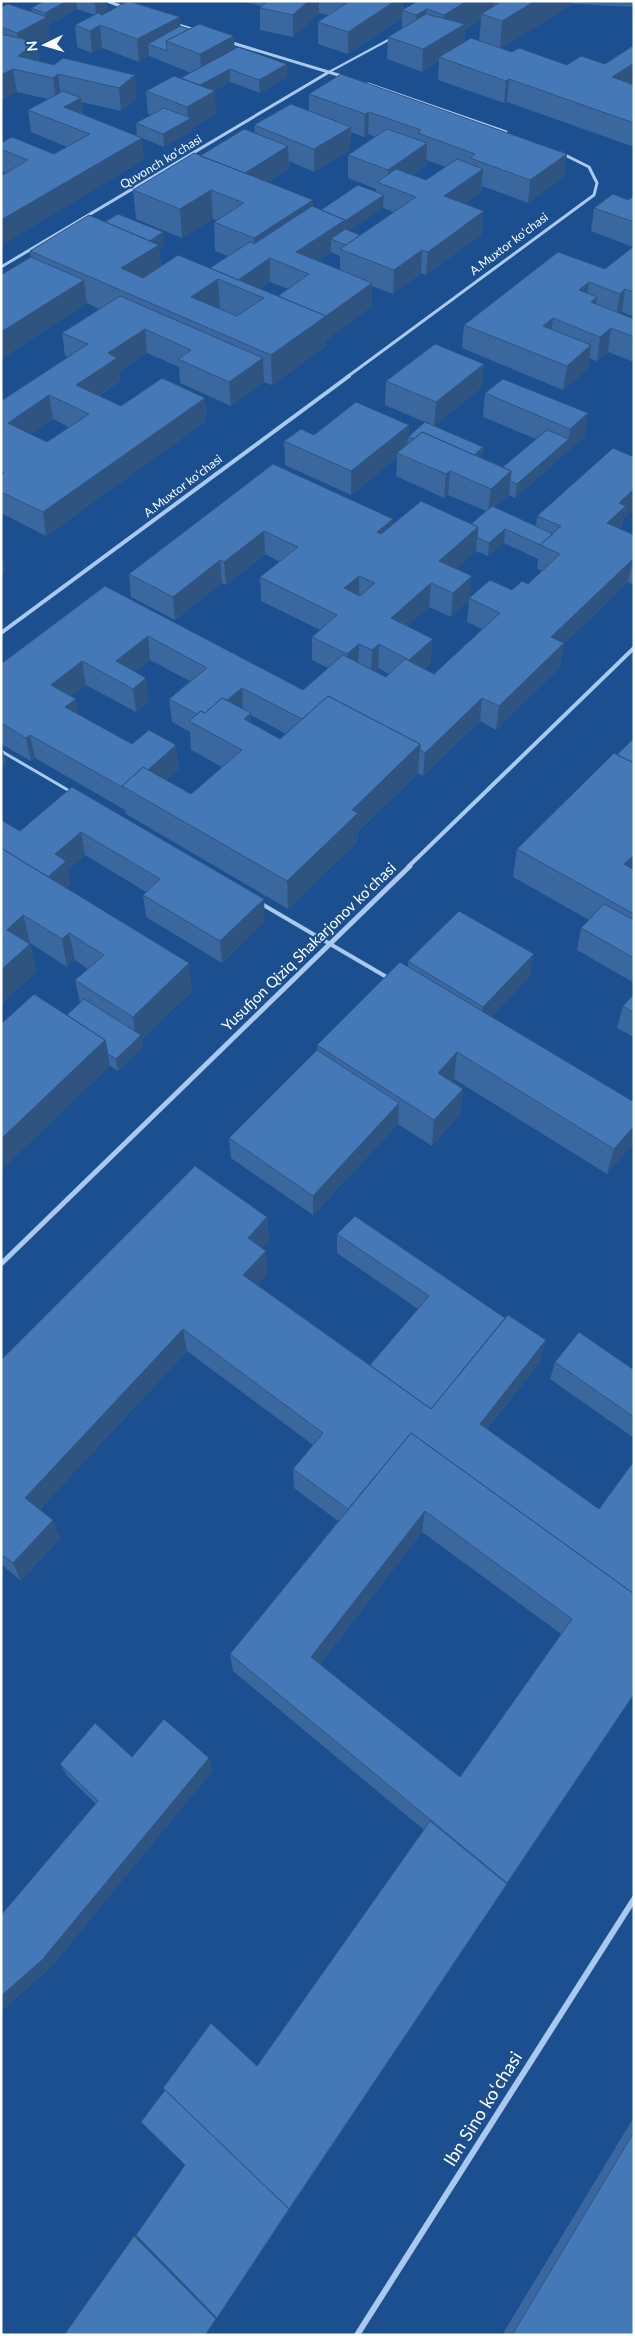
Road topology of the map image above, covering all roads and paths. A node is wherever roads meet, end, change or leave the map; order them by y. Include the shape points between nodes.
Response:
1 (107, 1) edge
2 (135, 10) edge
3 (171, 23) edge
4 (199, 32) edge
5 (399, 34) edge
6 (227, 41) edge
7 (329, 72) junction
8 (347, 77) edge
9 (366, 83) edge
10 (512, 134) edge
11 (557, 152) edge
12 (1, 267) edge
13 (1, 633) edge
14 (634, 648) edge
15 (1, 751) edge
16 (77, 796) edge
17 (254, 899) edge
18 (330, 944) junction
19 (398, 984) edge
20 (1, 1264) edge
21 (634, 1899) edge
22 (357, 2335) edge

1 - 2 street
3 - 4 street
5 - 7 lane
6 - 7 street
7 - 8 street
7 - 12 street, Quvonch koʻchasi
9 - 10 street
11 - 13 street, A.Muxtor koʻchasi via 589,166 597,184 594,194
14 - 18 street, Yusufjon Qiziq Shakarjonov koʻchasi
15 - 16 lane
17 - 18 lane
18 - 19 lane
18 - 20 street, Yusufjon Qiziq Shakarjonov koʻchasi
21 - 22 street, Ibn Sino koʻchasi

